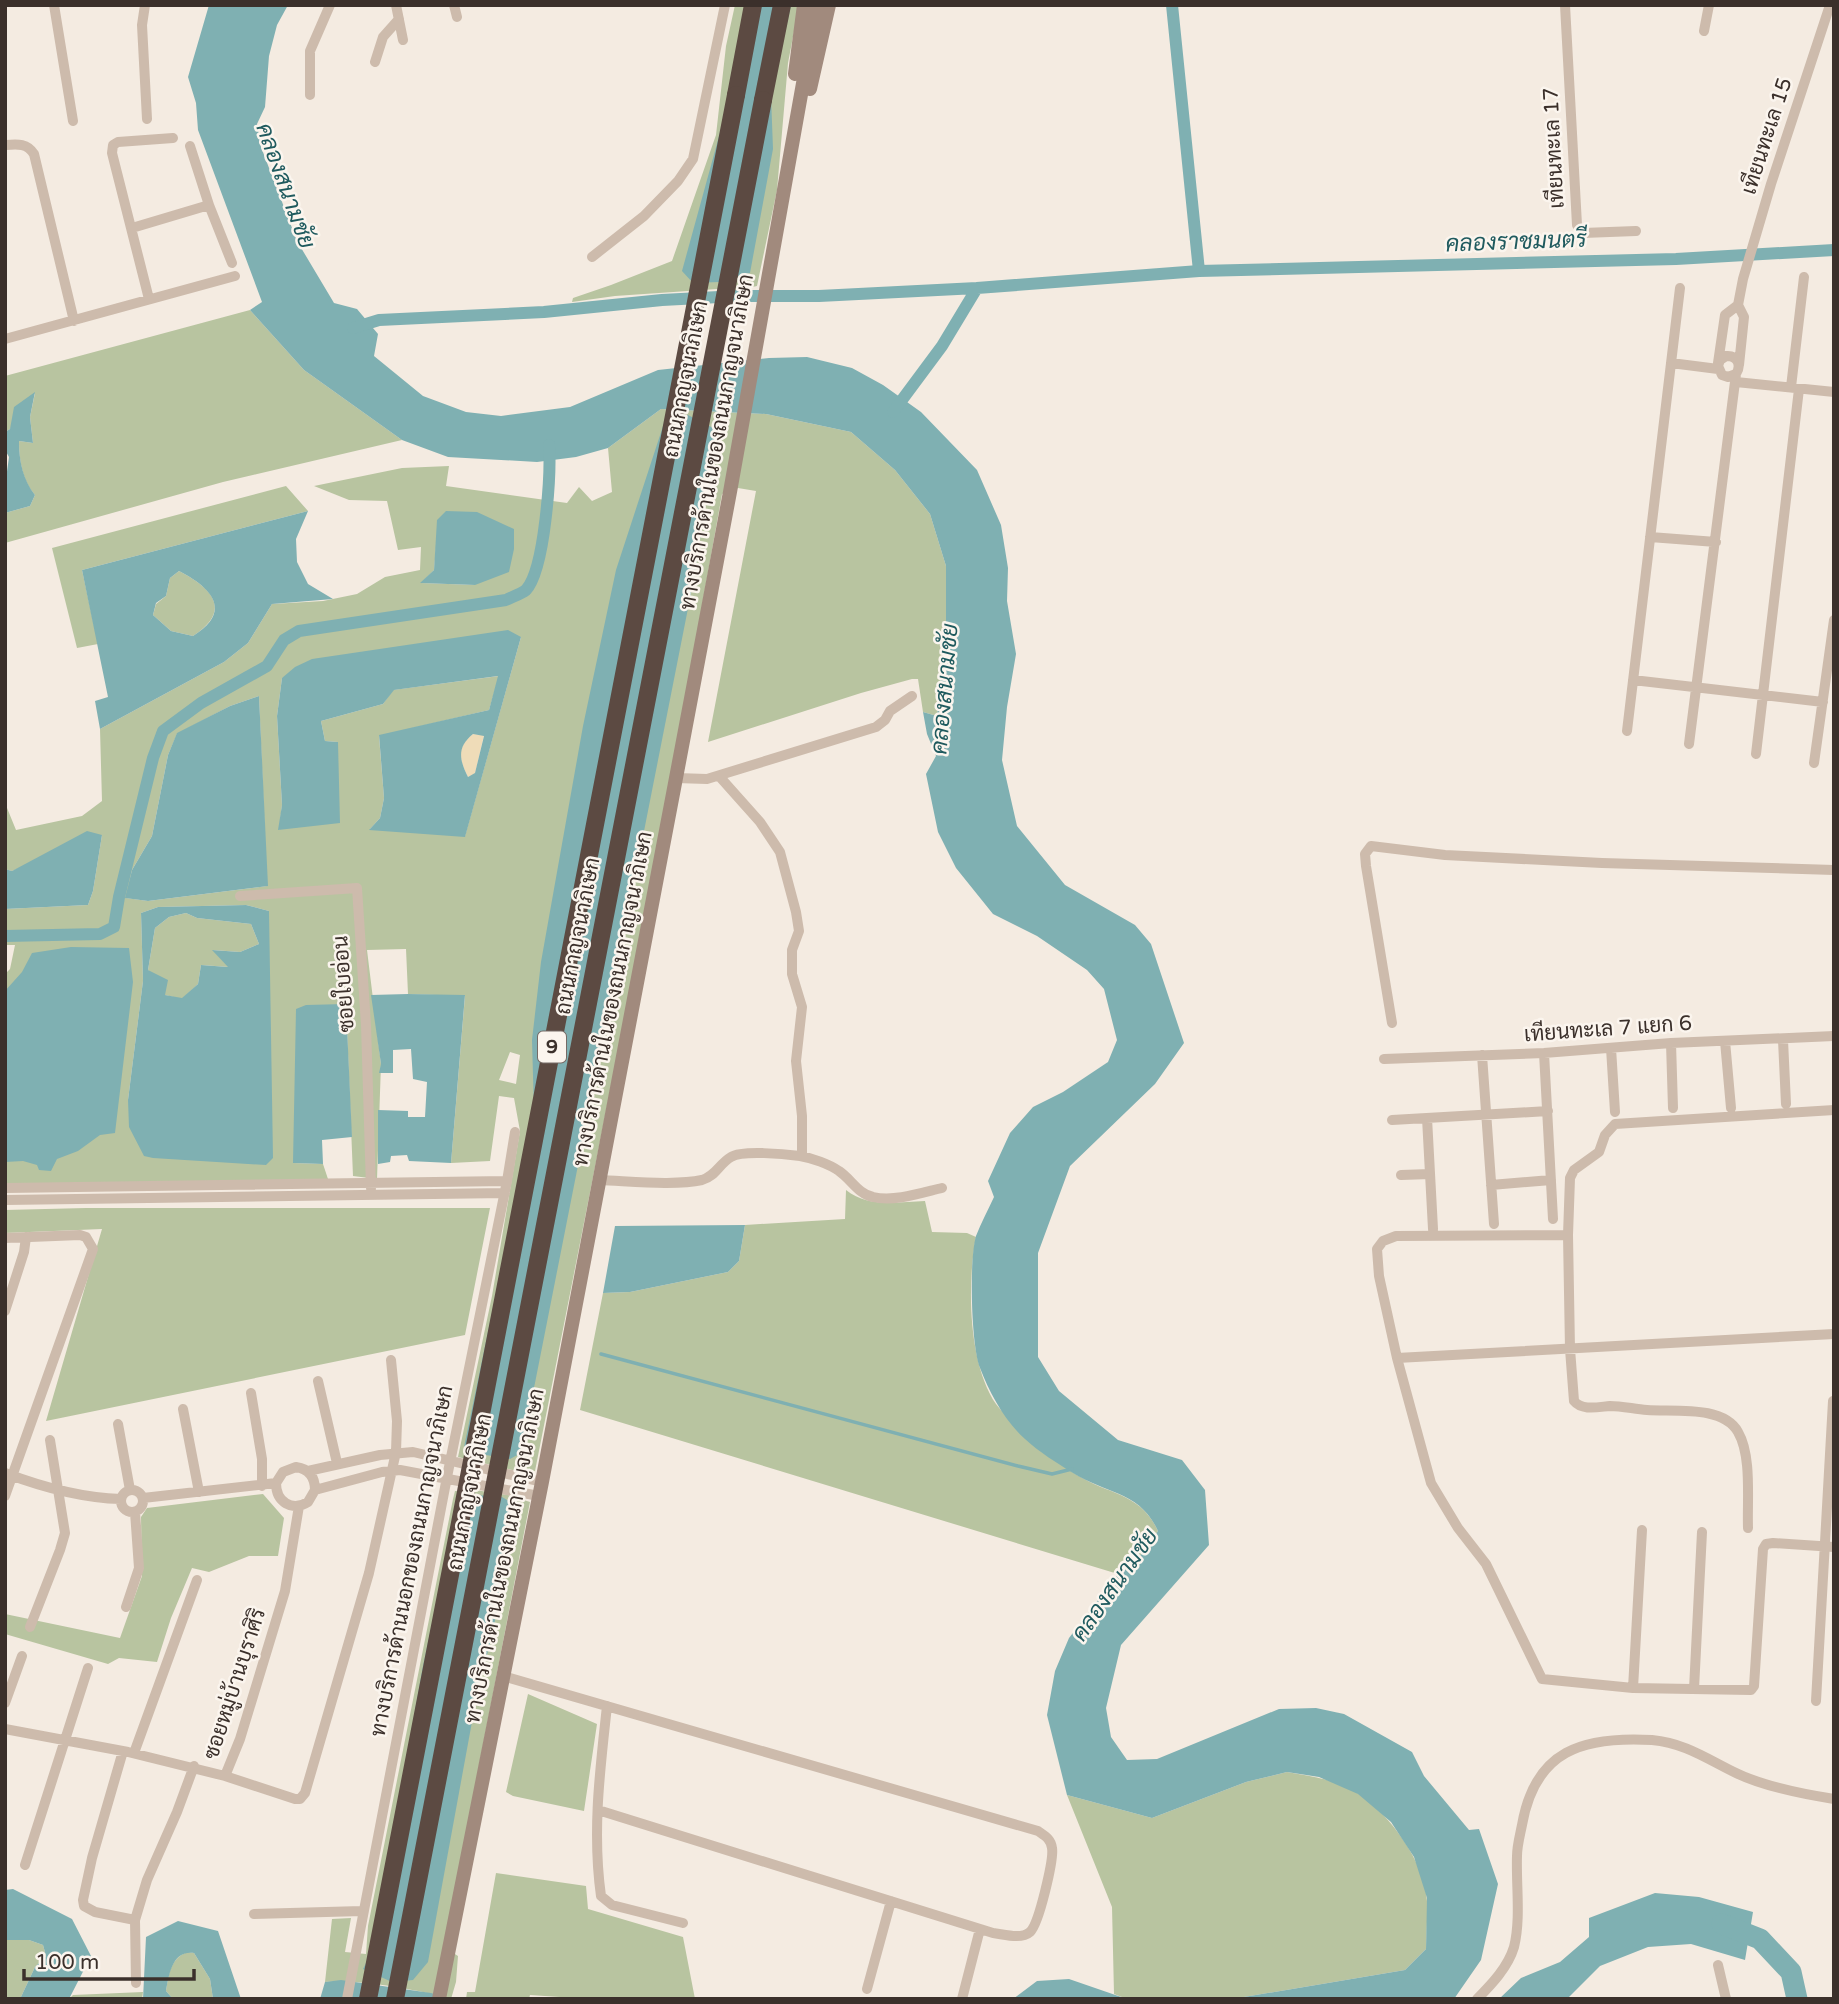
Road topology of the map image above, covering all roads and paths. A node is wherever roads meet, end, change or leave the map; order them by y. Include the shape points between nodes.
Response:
1 (54, 5) edge
2 (145, 5) edge
3 (330, 5) edge
4 (396, 5) edge
5 (454, 5) edge
6 (725, 5) edge
7 (754, 5) edge
8 (782, 5) edge
9 (804, 5) edge
10 (817, 5) edge
11 (829, 5) edge
12 (1565, 5) edge
13 (1709, 5) edge
14 (1830, 5) edge
15 (457, 18) dead end
16 (399, 19) junction
17 (1704, 31) dead end
18 (403, 40) dead end
19 (375, 62) dead end
20 (310, 95) dead end
21 (147, 118) dead end
22 (73, 121) dead end
23 (173, 138) dead end
24 (5, 145) edge
25 (190, 146) dead end
26 (783, 190) junction
27 (209, 205) junction
28 (132, 228) junction
29 (1636, 231) dead end
30 (592, 257) dead end
31 (232, 263) dead end
32 (235, 276) dead end
33 (1804, 277) dead end
34 (1680, 288) dead end
35 (149, 299) junction
36 (1738, 305) junction
37 (74, 321) junction
38 (5, 339) edge
39 (1671, 363) junction
40 (1718, 366) junction
41 (1737, 374) junction
42 (1795, 388) junction
43 (1834, 392) edge
44 (1650, 537) junction
45 (1716, 542) junction
46 (1834, 620) edge
47 (1633, 680) junction
48 (1697, 687) junction
49 (1764, 695) junction
50 (912, 696) dead end
51 (1823, 702) junction
52 (1627, 731) dead end
53 (1689, 744) dead end
54 (1756, 754) dead end
55 (1814, 763) dead end
56 (719, 775) junction
57 (676, 778) junction
58 (1834, 870) edge
59 (240, 896) dead end
60 (1392, 1023) dead end
61 (1834, 1036) edge
62 (1783, 1040) junction
63 (1725, 1041) junction
64 (1671, 1043) junction
65 (1611, 1048) junction
66 (1544, 1053) junction
67 (1482, 1055) junction
68 (1384, 1059) dead end
69 (1786, 1104) dead end
70 (1673, 1108) dead end
71 (1731, 1108) dead end
72 (1834, 1110) edge
73 (1548, 1111) junction
74 (1615, 1112) dead end
75 (1486, 1116) junction
76 (1427, 1118) junction
77 (1392, 1120) dead end
78 (515, 1132) dead end
79 (802, 1156) junction
80 (1430, 1174) junction
81 (1401, 1175) dead end
82 (600, 1180) junction
83 (1551, 1180) junction
84 (508, 1181) junction
85 (221, 1185) junction
86 (1491, 1185) junction
87 (5, 1188) edge
88 (942, 1188) dead end
89 (372, 1190) junction
90 (505, 1194) junction
91 (222, 1197) junction
92 (5, 1199) edge
93 (1553, 1219) dead end
94 (1494, 1224) dead end
95 (1433, 1229) dead end
96 (1568, 1235) junction
97 (26, 1237) junction
98 (5, 1238) edge
99 (5, 1311) edge
100 (1834, 1334) edge
101 (1570, 1349) junction
102 (1397, 1358) junction
103 (391, 1360) dead end
104 (318, 1381) dead end
105 (251, 1393) dead end
106 (1833, 1401) edge
107 (183, 1409) dead end
108 (118, 1424) dead end
109 (50, 1440) dead end
110 (396, 1452) junction
111 (450, 1462) junction
112 (337, 1463) junction
113 (390, 1470) junction
114 (308, 1471) junction
115 (9, 1474) edge
116 (447, 1477) junction
117 (276, 1483) junction
118 (262, 1486) junction
119 (540, 1489) junction
120 (58, 1490) junction
121 (130, 1490) junction
122 (315, 1490) junction
123 (199, 1492) junction
124 (5, 1496) edge
125 (143, 1498) junction
126 (121, 1499) junction
127 (299, 1506) junction
128 (135, 1512) junction
129 (1748, 1528) dead end
130 (1642, 1530) dead end
131 (1702, 1532) dead end
132 (1830, 1546) edge
133 (197, 1580) dead end
134 (126, 1607) dead end
135 (30, 1627) dead end
136 (22, 1656) dead end
137 (88, 1668) dead end
138 (503, 1676) junction
139 (1633, 1688) junction
140 (1694, 1689) junction
141 (1816, 1701) dead end
142 (5, 1703) edge
143 (607, 1706) junction
144 (5, 1729) edge
145 (65, 1740) junction
146 (123, 1751) junction
147 (134, 1753) junction
148 (194, 1766) junction
149 (225, 1776) junction
150 (1834, 1799) edge
151 (597, 1810) junction
152 (25, 1865) dead end
153 (891, 1901) junction
154 (362, 1911) junction
155 (254, 1914) dead end
156 (135, 1920) junction
157 (683, 1923) dead end
158 (980, 1928) junction
159 (1718, 1965) dead end
160 (136, 1983) dead end
161 (867, 1989) dead end
162 (347, 1999) edge
163 (368, 1999) edge
164 (395, 1999) edge
165 (439, 1999) edge
166 (962, 1999) edge
167 (1477, 1999) edge
168 (1726, 1999) edge

1 - 22 street
2 - 21 street
3 - 20 street via 310,51
4 - 16 street
5 - 15 street
6 - 30 street via 693,159 644,216
7 - 163 highway, ถนนกาญจนาภิเษก / 9, bridge
8 - 164 highway, ถนนกาญจนาภิเษก / 9, bridge
9 - 26 main road
10 - 26 main road, ทางบริการด้านในของถนนกาญจนาภิเษก
11 - 26 main road
12 - 29 street, เทียนทะเล 17 via 1577,225 1583,233
13 - 17 street
14 - 36 street, เทียนทะเล 15
16 - 18 street
16 - 19 street via 383,37
23 - 28 street via 113,145
24 - 37 street via 22,144 34,154
25 - 27 street
26 - 57 main road, ทางบริการด้านในของถนนกาญจนาภิเษก
27 - 28 street
27 - 31 street
28 - 35 street
32 - 35 street
33 - 42 street
34 - 39 street
35 - 37 street
36 - 40 street via 1725,315
36 - 41 street via 1744,317
37 - 38 street
39 - 40 street
39 - 44 street
40 - 41 street via 1725,376
40 - 41 street via 1723,357 1730,356 1737,359
41 - 42 street
41 - 45 street
42 - 43 street
42 - 49 street
44 - 45 street
44 - 47 street
45 - 48 street
46 - 51 street
47 - 48 street
47 - 52 street
48 - 49 street
48 - 53 street
49 - 51 street
49 - 54 street
50 - 56 street via 890,710 876,727
51 - 55 street
56 - 57 street via 701,780
56 - 79 street via 780,852 796,912 799,931 792,950 792,974 803,1007 796,1061
57 - 82 main road, ทางบริการด้านในของถนนกาญจนาภิเษก
58 - 60 street via 1446,855 1371,846 1365,854
59 - 89 street, ซอยใบอ่อน via 358,888
61 - 62 street, เทียนทะเล 7 แยก 6
62 - 63 street, เทียนทะเล 7 แยก 6
62 - 69 street
63 - 64 street, เทียนทะเล 7 แยก 6
63 - 71 street
64 - 65 street, เทียนทะเล 7 แยก 6
64 - 70 street
65 - 66 street, เทียนทะเล 7 แยก 6
65 - 74 street
66 - 67 street, เทียนทะเล 7 แยก 6
66 - 73 street
67 - 68 street, เทียนทะเล 7 แยก 6
67 - 75 street
72 - 96 street via 1615,1124 1599,1152 1572,1173
73 - 75 street
73 - 83 street
75 - 76 street
75 - 86 street
76 - 77 street
76 - 80 street
78 - 84 street, ทางบริการด้านนอกของถนนกาญจนาภิเษก
79 - 82 street via 736,1155 711,1177 694,1181
79 - 88 street via 840,1172 874,1198
80 - 81 street
80 - 95 street
82 - 119 main road, ทางบริการด้านในของถนนกาญจนาภิเษก
83 - 86 street
83 - 93 street
84 - 89 street
84 - 90 street, ทางบริการด้านนอกของถนนกาญจนาภิเษก
85 - 87 street
85 - 89 street
85 - 91 street
86 - 94 street
89 - 90 street
89 - 91 street
90 - 111 street, ทางบริการด้านนอกของถนนกาญจนาภิเษก
91 - 92 street
96 - 101 street
96 - 102 street via 1396,1236 1383,1241 1377,1249 1379,1276
97 - 98 street
97 - 99 street
97 - 115 street via 80,1235 93,1249
100 - 101 street
101 - 102 street
101 - 129 street via 1578,1405 1709,1414 1733,1425 1747,1467
102 - 139 street via 1431,1483 1486,1564 1540,1677
103 - 110 street
104 - 112 street
105 - 118 street
106 - 132 street
107 - 123 street
108 - 121 street
109 - 120 street
110 - 111 street
110 - 112 street
110 - 113 street
111 - 116 street, ทางบริการด้านนอกของถนนกาญจนาภิเษก
111 - 119 street
112 - 114 street
113 - 116 street
113 - 122 street
113 - 149 street via 369,1573 305,1793 295,1799
114 - 117 street via 289,1468
114 - 122 street
115 - 120 street
115 - 124 street
116 - 119 street
116 - 154 street, ทางบริการด้านนอกของถนนกาญจนาภิเษก
117 - 118 street
117 - 127 street via 283,1502
118 - 123 street
119 - 138 main road, ทางบริการด้านในของถนนกาญจนาภิเษก
120 - 126 street
120 - 135 street via 65,1533
121 - 125 street
121 - 126 street
122 - 127 street via 308,1502
123 - 125 street
125 - 128 street via 142,1507
126 - 128 street via 123,1507
127 - 149 street, ซอยหมู่บ้านบุราศิริ via 285,1591
128 - 134 street via 139,1568
130 - 139 street
131 - 140 street
132 - 140 street via 1766,1545 1753,1688
132 - 141 street
133 - 147 street
136 - 142 street
137 - 145 street
138 - 143 street
138 - 165 main road, ทางบริการด้านในของถนนกาญจนาภิเษก
139 - 140 street
143 - 151 street
143 - 158 street via 1038,1831 1053,1849 1036,1923 1022,1937
144 - 145 street, ซอยหมู่บ้านบุราศิริ
145 - 146 street, ซอยหมู่บ้านบุราศิริ
145 - 152 street
146 - 147 street, ซอยหมู่บ้านบุราศิริ
146 - 156 street via 83,1900 84,1906 95,1912
147 - 148 street, ซอยหมู่บ้านบุราศิริ
148 - 149 street, ซอยหมู่บ้านบุราศิริ
148 - 156 street
150 - 167 street via 1738,1774 1681,1745 1653,1740 1608,1740 1578,1746 1556,1758 1539,1775 1525,1803 1517,1852 1513,1950
151 - 153 street
151 - 157 street via 601,1896 612,1905
153 - 158 street
153 - 161 street
154 - 155 street
154 - 162 street, ทางบริการด้านนอกของถนนกาญจนาภิเษก
156 - 160 street
158 - 166 street
159 - 168 street

